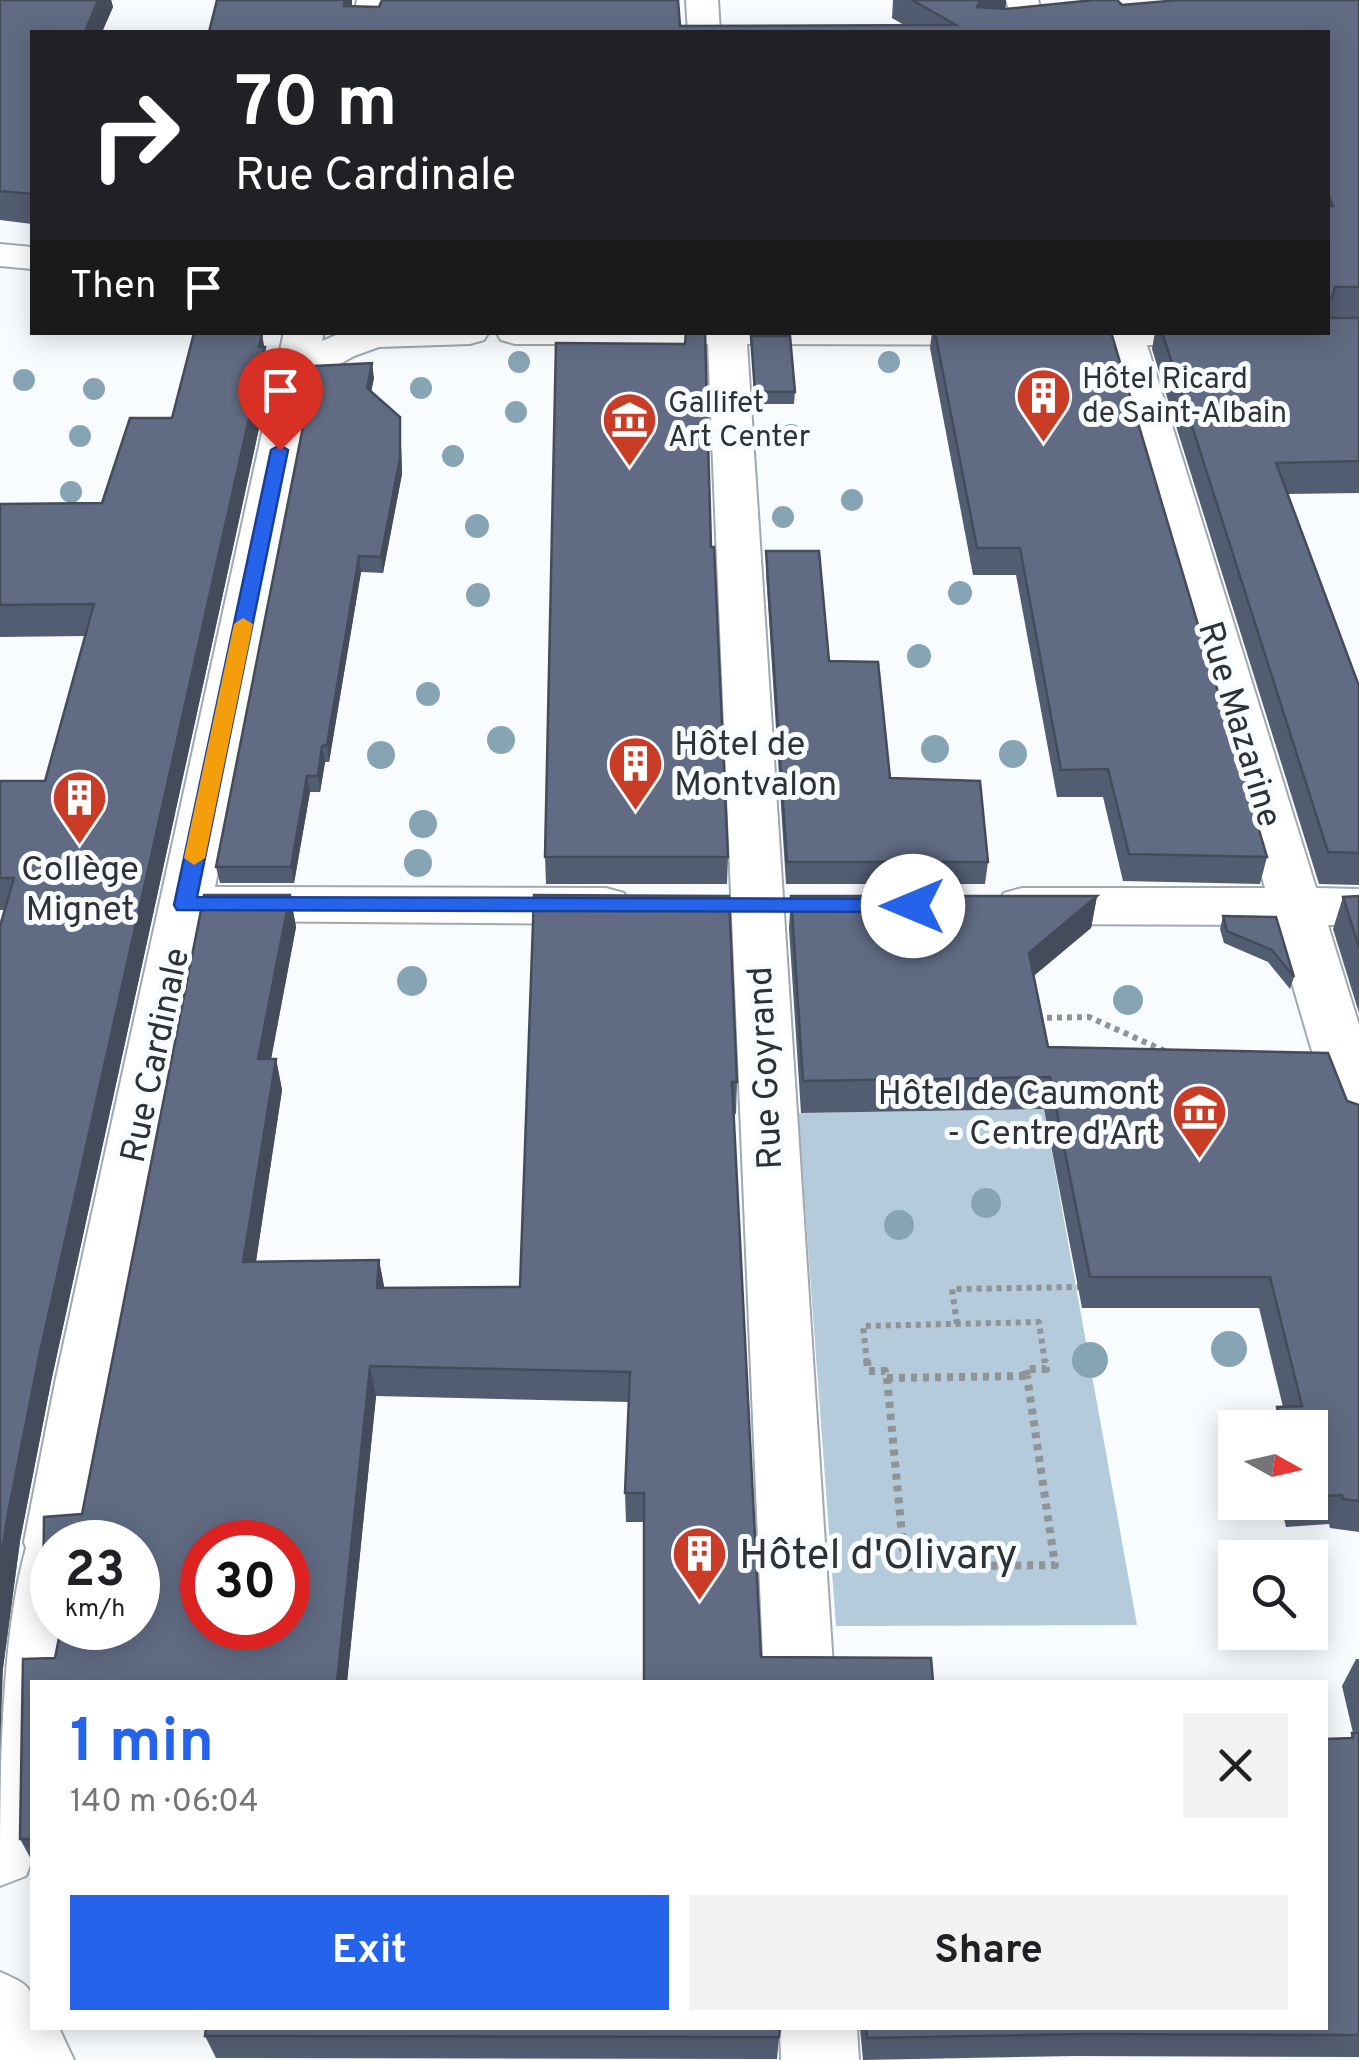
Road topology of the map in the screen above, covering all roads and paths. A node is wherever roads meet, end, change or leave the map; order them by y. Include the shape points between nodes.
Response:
1 (373, 0) edge
2 (702, 0) edge
3 (1028, 18) edge
4 (366, 30) edge
5 (704, 30) edge
6 (998, 30) edge
7 (0, 255) edge
8 (30, 258) edge
9 (1330, 333) edge
10 (1359, 333) edge
11 (371, 335) edge
12 (727, 335) edge
13 (1124, 335) edge
14 (300, 353) edge
15 (185, 905) junction
16 (657, 906) edge
17 (736, 906) junction
18 (814, 906) edge
19 (973, 906) edge
20 (1296, 906) junction
21 (1359, 906) edge
22 (1030, 1018) edge
23 (1175, 1055) edge
24 (1359, 1116) edge
25 (1078, 1287) edge
26 (957, 1324) junction
27 (1027, 1376) junction
28 (888, 1378) junction
29 (61, 1520) edge
30 (36, 1650) edge
31 (31, 1680) edge
32 (799, 1680) edge
33 (30, 1686) edge
34 (0, 1850) edge
35 (0, 2011) edge
36 (818, 2030) edge
37 (34, 2060) edge
38 (820, 2060) edge

1 - 4 street
2 - 5 street
3 - 6 street
7 - 8 street
9 - 10 street
11 - 14 street
12 - 17 street, Rue Goyrand
13 - 20 street, Rue Mazarine
14 - 15 street, Rue Cardinale
15 - 16 street
15 - 29 street, Rue Cardinale
17 - 18 street
17 - 32 street, Rue Goyrand
19 - 20 street
20 - 21 street
20 - 24 street, Rue Mazarine
22 - 23 path via 1089,1017
25 - 26 path via 952,1289
26 - 27 path via 1039,1322 1046,1368 1026,1369
26 - 28 path via 864,1326 868,1371 885,1371
27 - 28 path
27 - 28 path via 1055,1564 904,1567
30 - 31 street
33 - 34 street
35 - 37 street
36 - 38 street

